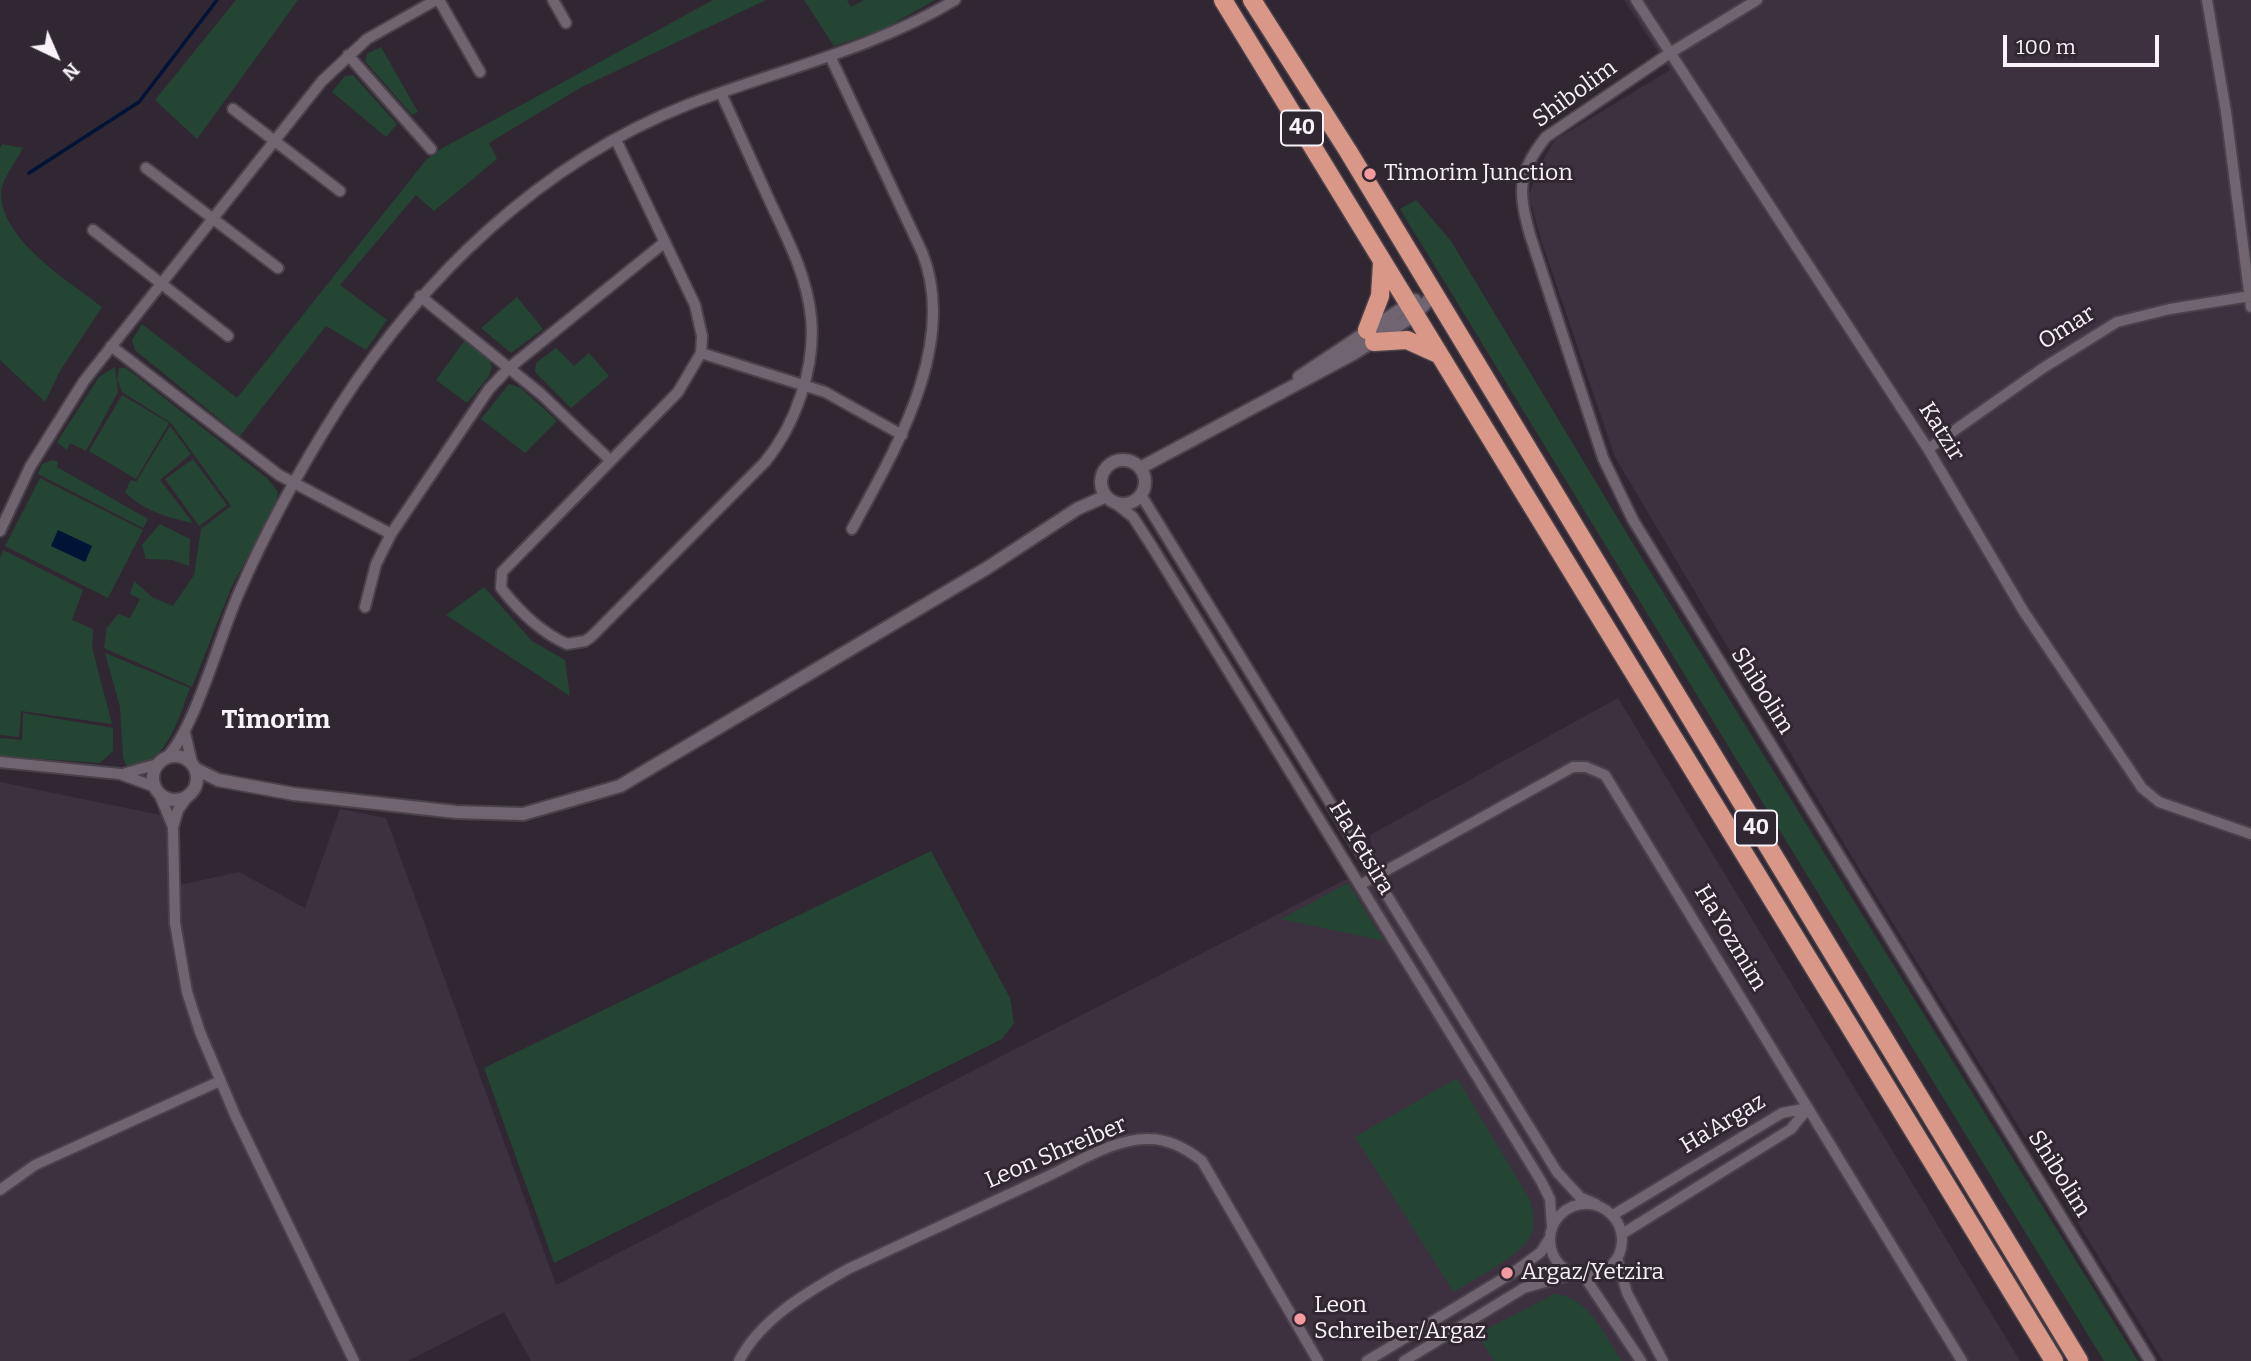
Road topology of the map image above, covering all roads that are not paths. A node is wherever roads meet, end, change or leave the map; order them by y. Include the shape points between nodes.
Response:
1 (438, 0) edge
2 (553, 0) edge
3 (955, 0) edge
4 (1223, 0) edge
5 (1252, 0) edge
6 (1636, 0) edge
7 (1757, 0) edge
8 (2207, 0) edge
9 (566, 23) dead end
10 (1670, 53) junction
11 (348, 55) junction
12 (830, 56) junction
13 (480, 72) dead end
14 (721, 93) junction
15 (233, 108) dead end
16 (274, 140) junction
17 (616, 140) junction
18 (431, 149) dead end
19 (146, 168) dead end
20 (340, 191) dead end
21 (212, 218) junction
22 (93, 230) dead end
23 (665, 242) junction
24 (1380, 256) junction
25 (278, 268) dead end
26 (161, 283) junction
27 (1433, 295) junction
28 (420, 296) junction
29 (2250, 299) edge
30 (1412, 308) junction
31 (1370, 336) junction
32 (228, 337) dead end
33 (111, 346) junction
34 (701, 353) junction
35 (1443, 359) junction
36 (509, 368) junction
37 (803, 385) junction
38 (902, 435) junction
39 (1928, 449) junction
40 (610, 460) junction
41 (1140, 468) junction
42 (293, 484) junction
43 (1107, 494) junction
44 (1141, 495) junction
45 (852, 529) dead end
46 (0, 531) edge
47 (391, 534) junction
48 (365, 607) dead end
49 (185, 733) junction
50 (162, 761) junction
51 (0, 762) edge
52 (194, 766) junction
53 (120, 774) junction
54 (228, 783) junction
55 (157, 790) junction
56 (190, 794) junction
57 (173, 827) junction
58 (2251, 834) edge
59 (1376, 876) junction
60 (1360, 885) junction
61 (220, 1081) junction
62 (1808, 1108) junction
63 (0, 1190) edge
64 (1596, 1205) junction
65 (1613, 1215) junction
66 (1552, 1227) junction
67 (1622, 1234) junction
68 (1549, 1240) junction
69 (1617, 1258) junction
70 (1578, 1275) junction
71 (354, 1361) edge
72 (739, 1361) edge
73 (1318, 1361) edge
74 (1367, 1361) edge
75 (1404, 1361) edge
76 (1641, 1361) edge
77 (1663, 1361) edge
78 (1962, 1361) edge
79 (2054, 1361) edge
80 (2079, 1361) edge
81 (2150, 1361) edge

1 - 11 street
1 - 13 street
2 - 9 street
3 - 12 street via 894,33
4 - 24 highway, 40
5 - 27 highway, 40
6 - 10 street, Katzir
7 - 10 street, Shibolim
8 - 29 street
10 - 39 street, Katzir
10 - 81 street, Shibolim via 1546,137 1523,173 1520,198 1530,235 1603,458 1633,520
11 - 16 street
11 - 18 street
12 - 14 street
12 - 38 street via 922,252 931,282 932,317 924,364
14 - 17 street
14 - 37 street via 803,277 812,339
15 - 16 street
16 - 20 street
16 - 21 street
17 - 23 street
17 - 28 street via 525,200
19 - 21 street
21 - 25 street
21 - 26 street
22 - 26 street
23 - 34 street via 695,305
23 - 36 street
24 - 30 highway, 40
24 - 31 highway via 1381,292
26 - 32 street
26 - 33 street
27 - 30 street
27 - 80 highway, 40
28 - 36 street
28 - 42 street via 340,405
29 - 39 street, Omar via 2169,309 2117,322
30 - 31 street
30 - 35 highway, 40
31 - 35 highway via 1414,341
31 - 41 street via 1273,396
33 - 42 street
33 - 46 street via 45,442
34 - 37 street
34 - 40 street via 678,392
35 - 79 highway, 40
36 - 40 street
36 - 47 street via 489,390
37 - 38 street via 825,392
37 - 40 street via 786,433 765,462 591,637 567,644 520,610 499,580 507,566
38 - 45 street
39 - 58 street, Katzir via 2024,612 2141,788 2158,802
41 - 43 street via 1128,460 1114,462 1104,471
41 - 44 street via 1145,481
42 - 47 street
42 - 49 street via 241,587
43 - 44 street via 1129,503
43 - 54 street via 620,786 523,814 456,812
43 - 60 street, HaYetsira via 1133,517
44 - 59 street, HaYetsira
47 - 48 street via 376,564
49 - 50 street
49 - 52 street
50 - 52 street via 180,756
50 - 53 street
50 - 55 street via 154,773
51 - 53 street
52 - 54 street
52 - 56 street via 197,783
53 - 55 street
54 - 56 street
55 - 56 street via 172,800
55 - 57 street
56 - 57 street
57 - 61 street via 175,923 187,992
59 - 60 street, HaYozmim
59 - 62 street, HaYozmim via 1573,767 1605,775
59 - 64 street, HaYetsira via 1557,1172 1580,1197
60 - 66 street, HaYetsira via 1541,1181 1550,1199
61 - 63 street via 35,1165
61 - 71 street
62 - 65 street, Ha'Argaz via 1782,1113
62 - 67 street, Ha'Argaz via 1791,1129
62 - 78 street, HaYozmim
64 - 65 street
64 - 66 street via 1575,1205
65 - 67 street
66 - 68 street
67 - 69 street
68 - 70 street via 1556,1261
68 - 74 street via 1514,1272
69 - 70 street via 1602,1272
69 - 77 street via 1627,1293
70 - 75 street via 1524,1288
70 - 76 street
72 - 73 street, Leon Shreiber via 755,1337 784,1311 848,1269 1078,1162 1128,1141 1150,1138 1171,1142 1202,1161

